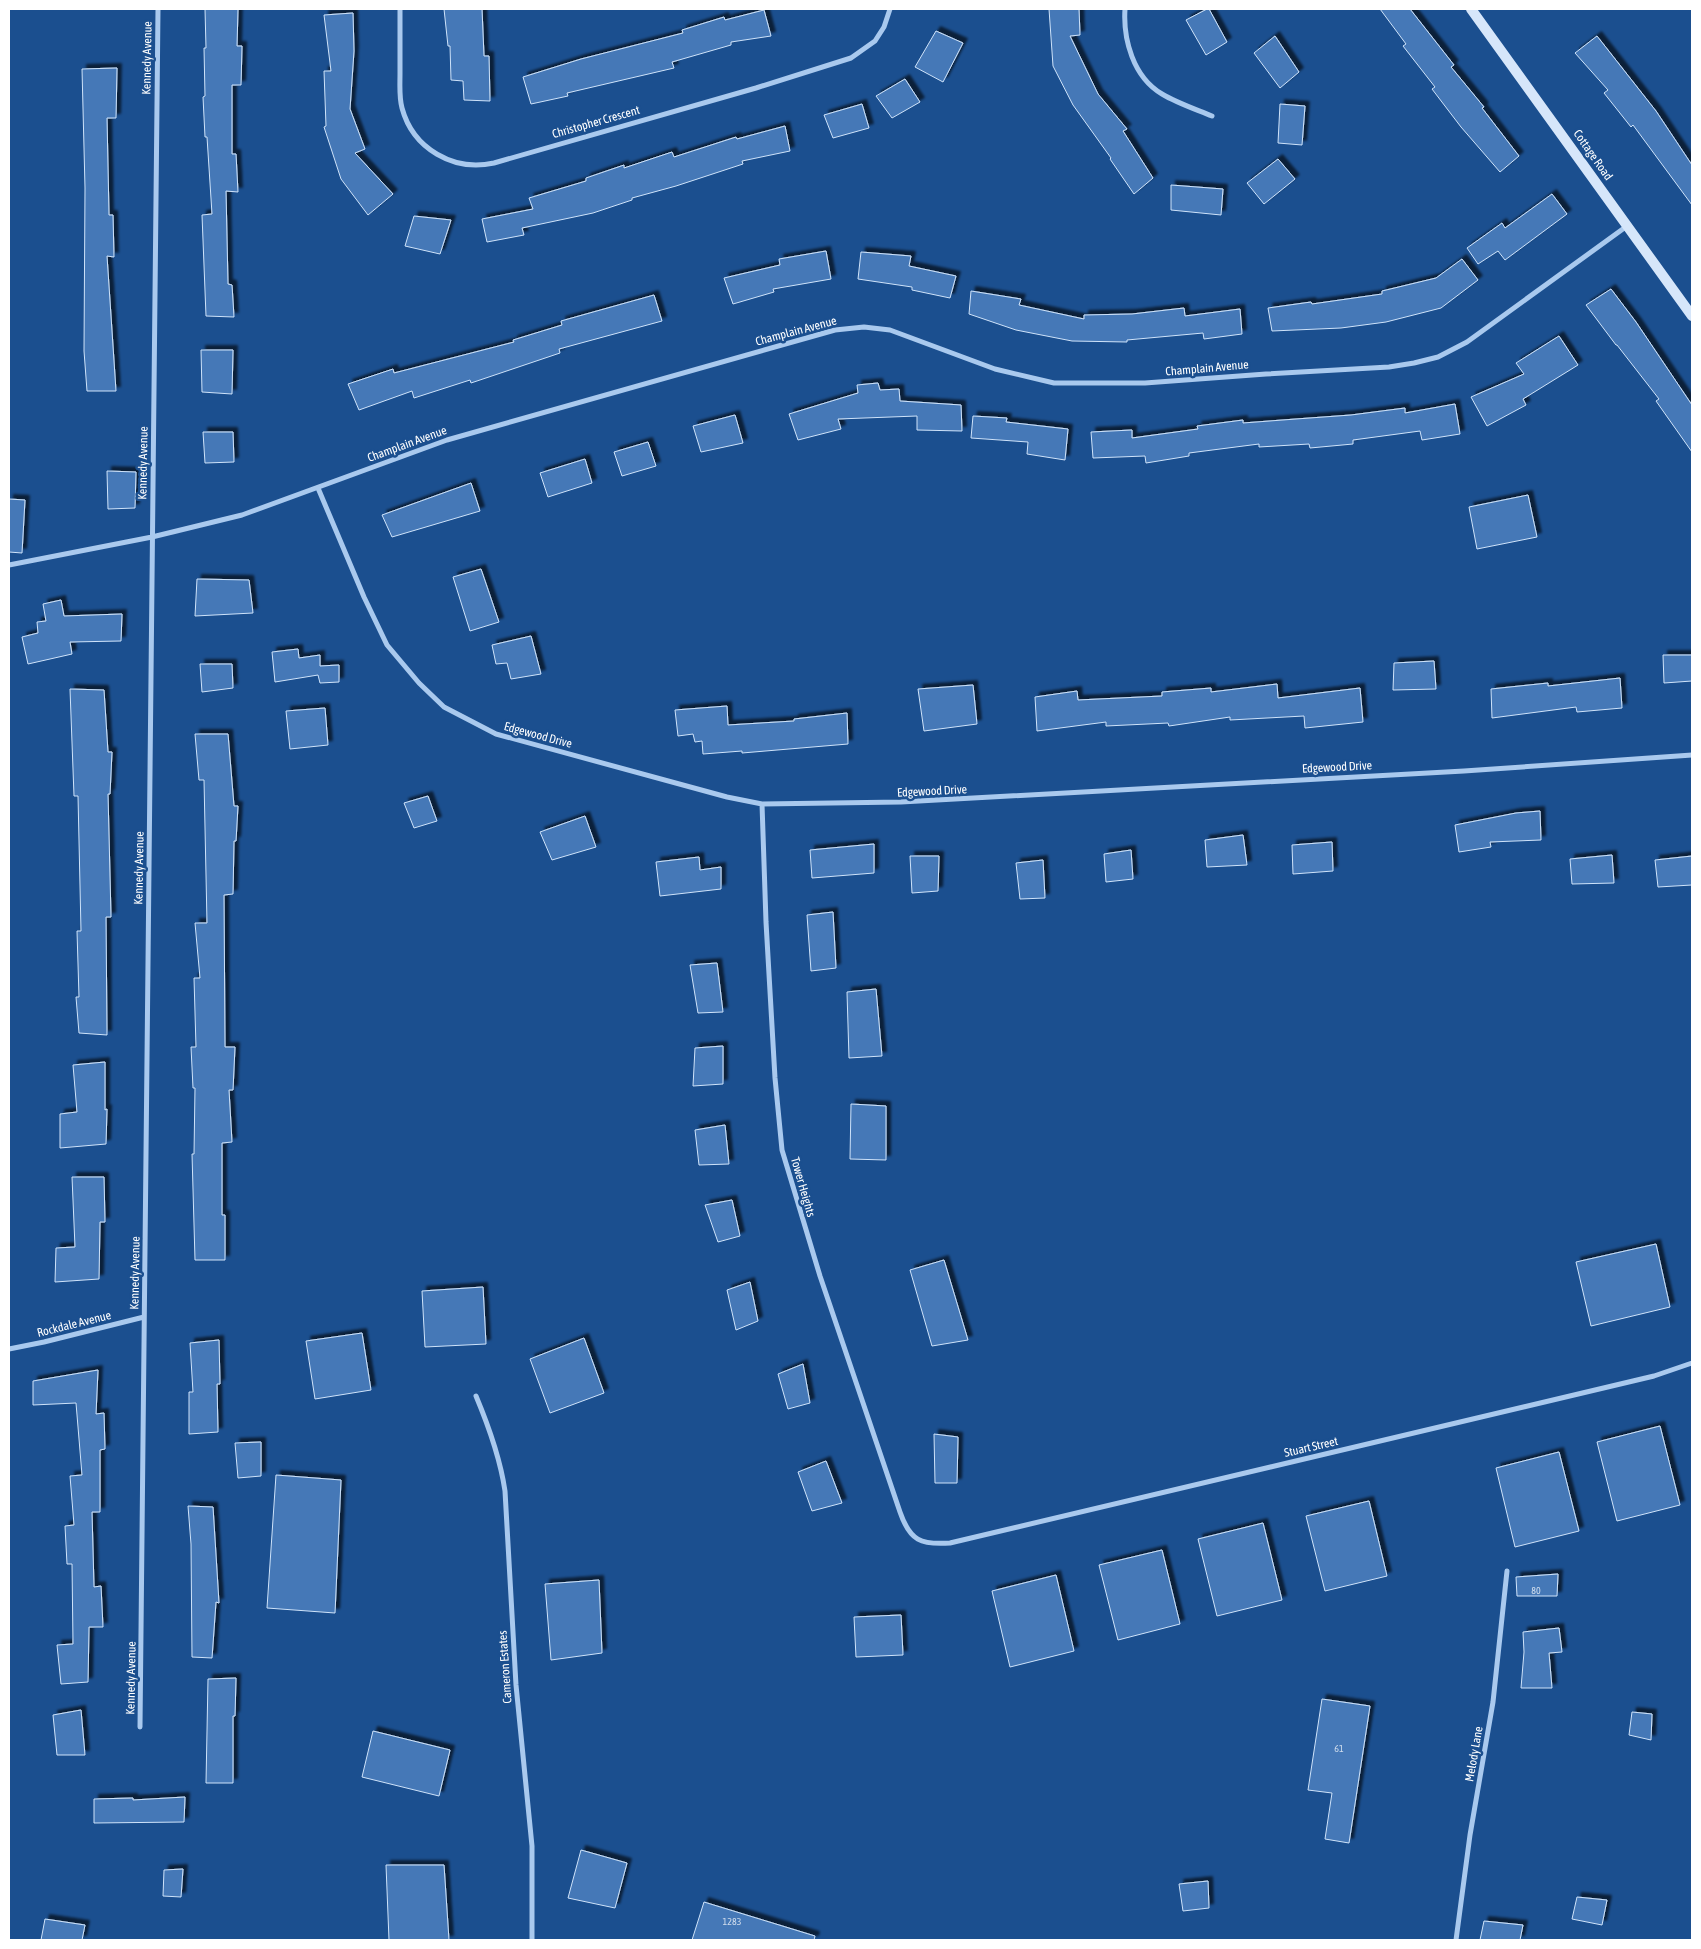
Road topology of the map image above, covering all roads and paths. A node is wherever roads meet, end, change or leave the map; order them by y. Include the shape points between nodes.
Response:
1 (158, 9) edge
2 (400, 9) edge
3 (890, 9) edge
4 (1125, 9) edge
5 (1472, 9) edge
6 (1212, 116) dead end
7 (1627, 225) junction
8 (1692, 316) edge
9 (318, 488) junction
10 (152, 537) junction
11 (9, 565) edge
12 (1692, 755) edge
13 (762, 804) junction
14 (144, 1317) junction
15 (9, 1349) edge
16 (1692, 1363) edge
17 (476, 1396) dead end
18 (932, 1544) joint
19 (1508, 1571) dead end
20 (140, 1727) dead end
21 (532, 1940) edge
22 (1456, 1940) edge

1 - 10 street, Kennedy Avenue
2 - 3 street, Christopher Crescent via 400,93 408,125 436,155 456,163 477,166 852,58 875,41
4 - 6 street via 1127,45 1144,78 1161,94
5 - 7 street, Cottage Road
7 - 8 street, Cottage Road
7 - 9 street, Champlain Avenue via 1467,342 1438,357 1414,363 1146,383 1054,383 995,369 890,330 849,327 447,440
9 - 10 street, Champlain Avenue via 242,515
9 - 13 street, Edgewood Drive via 387,646 444,707 496,734
10 - 11 street, Champlain Avenue
10 - 14 street, Kennedy Avenue
12 - 13 street, Edgewood Drive via 929,801
13 - 18 street, Tower Heights via 770,1000 782,1150 820,1276 903,1520 914,1537
14 - 15 street, Rockdale Avenue
14 - 20 street, Kennedy Avenue
16 - 18 street, Stuart Street via 1654,1376 950,1544
17 - 21 street, Cameron Estates via 502,1466 505,1491 516,1685 532,1846
19 - 22 street, Melody Lane via 1493,1702

